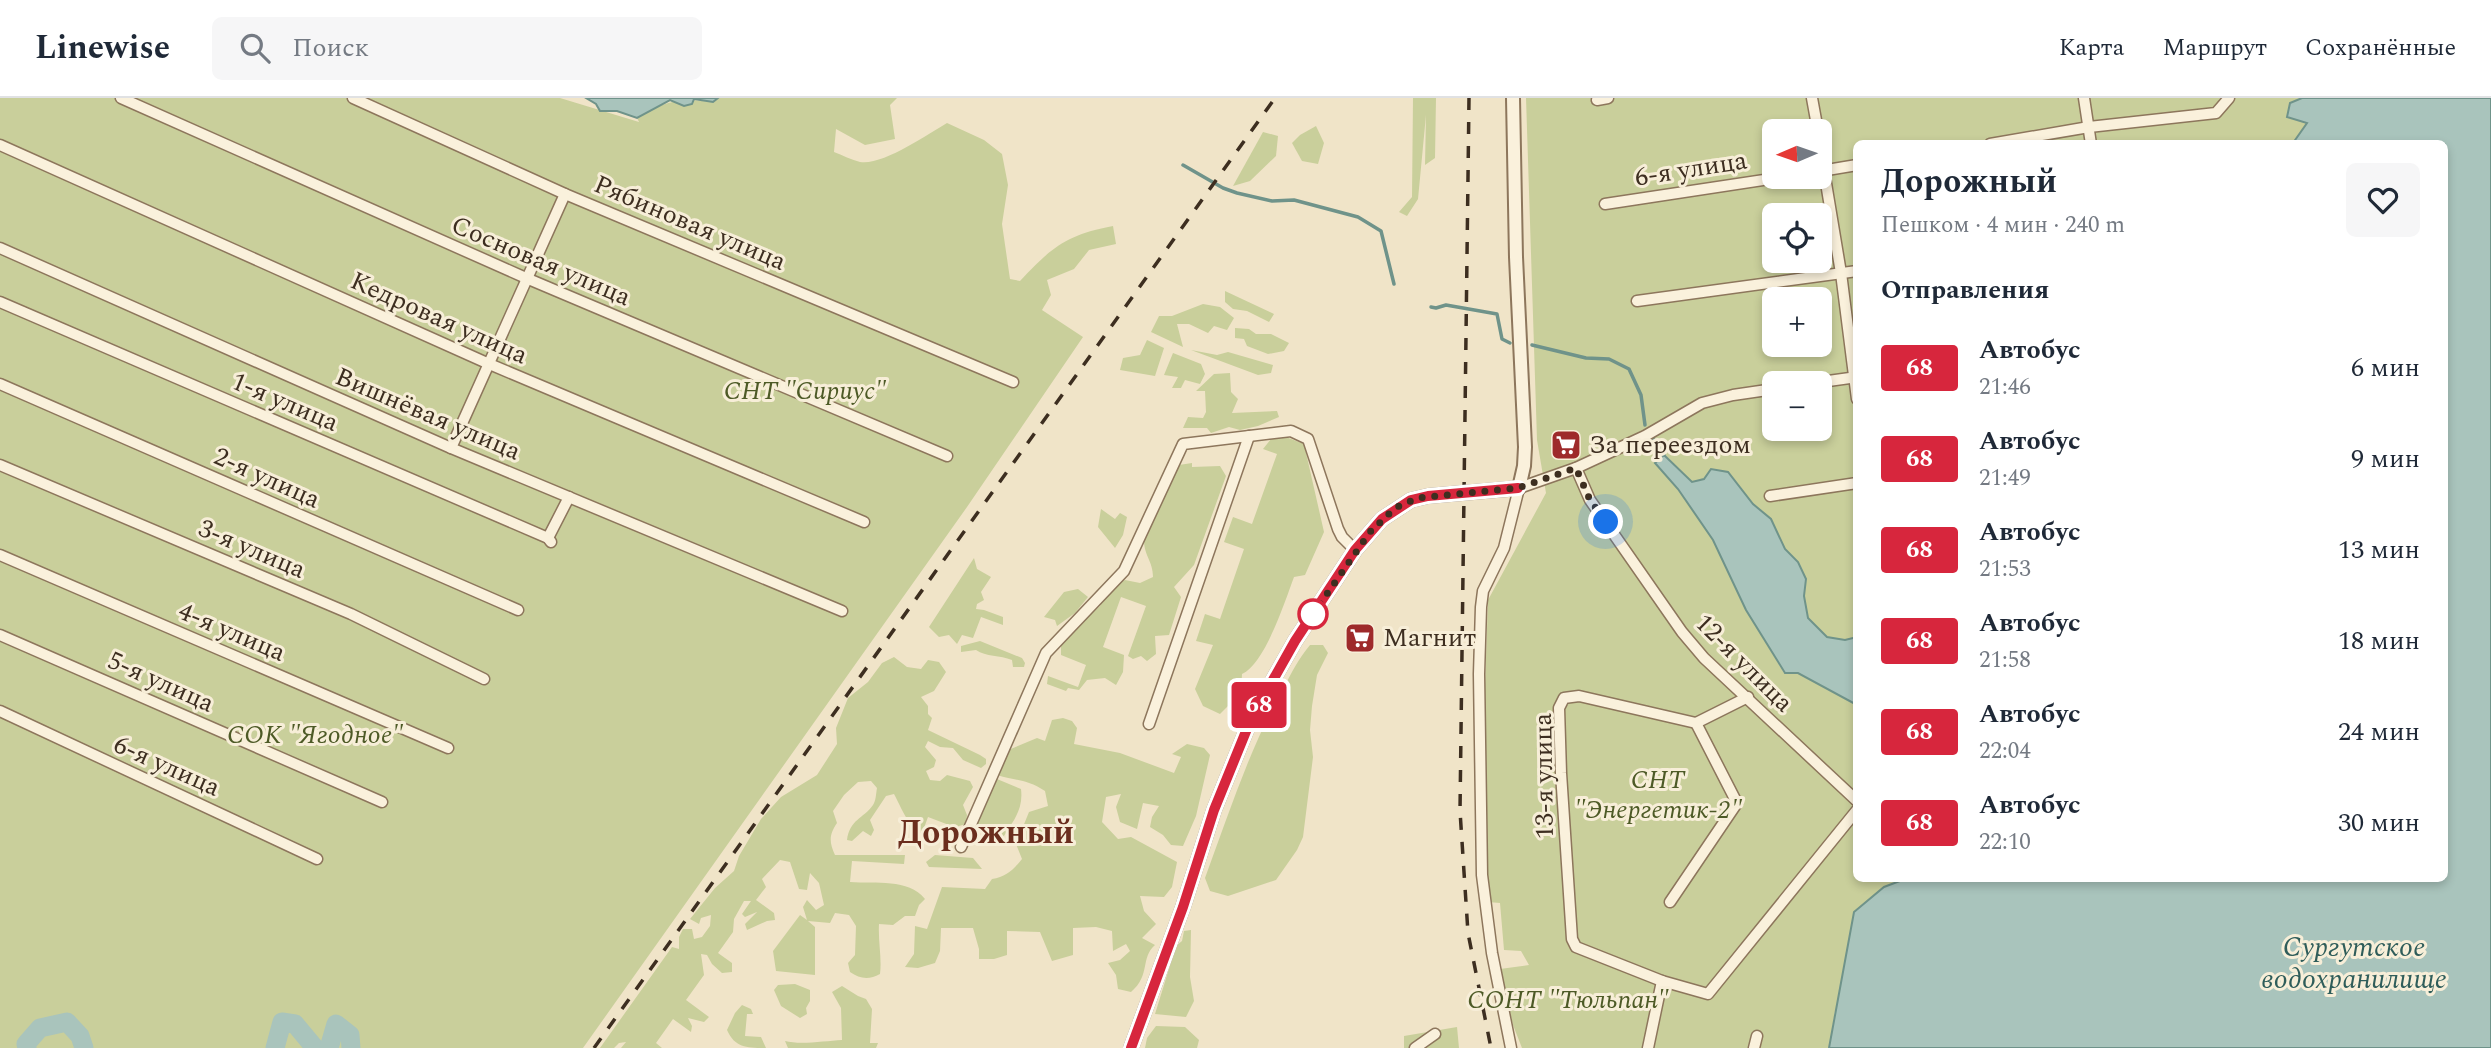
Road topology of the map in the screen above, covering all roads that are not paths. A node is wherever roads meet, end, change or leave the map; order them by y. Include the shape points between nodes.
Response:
1 (121, 98) edge
2 (353, 98) edge
3 (1513, 98) edge
4 (1812, 98) edge
5 (2084, 98) edge
6 (2229, 98) edge
7 (1816, 119) edge
8 (2088, 127) junction
9 (2013, 140) edge
10 (2090, 140) edge
11 (0, 145) edge
12 (1853, 166) edge
13 (1832, 169) edge
14 (1762, 180) edge
15 (1825, 189) edge
16 (565, 194) junction
17 (1605, 204) dead end
18 (0, 248) edge
19 (1853, 272) edge
20 (1841, 274) junction
21 (526, 278) junction
22 (1637, 301) dead end
23 (0, 302) edge
24 (1853, 362) edge
25 (488, 363) junction
26 (1853, 377) edge
27 (1832, 380) edge
28 (1013, 382) dead end
29 (0, 384) edge
30 (1762, 391) edge
31 (1249, 436) junction
32 (451, 448) junction
33 (947, 456) dead end
34 (0, 465) edge
35 (1576, 468) junction
36 (1853, 484) edge
37 (1518, 488) junction
38 (1770, 496) dead end
39 (569, 497) junction
40 (864, 523) dead end
41 (1355, 550) junction
42 (0, 555) edge
43 (518, 610) dead end
44 (842, 611) dead end
45 (0, 635) edge
46 (484, 679) dead end
47 (1748, 697) junction
48 (0, 711) edge
49 (1696, 723) junction
50 (1149, 724) dead end
51 (448, 748) dead end
52 (1853, 797) edge
53 (382, 802) dead end
54 (1853, 815) edge
55 (961, 847) dead end
56 (317, 859) dead end
57 (1670, 902) dead end
58 (1662, 981) junction
59 (1434, 1034) dead end
60 (1757, 1036) dead end
61 (1131, 1048) edge
62 (1415, 1048) edge
63 (1511, 1048) edge
64 (1648, 1048) edge
65 (1755, 1048) edge

1 - 21 street, Сосновая улица
2 - 16 street, Рябиновая улица
3 - 37 street via 1525,446
4 - 7 street
5 - 8 street
6 - 8 street via 2216,113
8 - 9 street
8 - 10 street
11 - 25 street, Кедровая улица
12 - 13 street
14 - 17 street, 6-я улица
15 - 20 street
16 - 21 street
16 - 28 street, Рябиновая улица
18 - 32 street, Вишнёвая улица
19 - 20 street
20 - 22 street
20 - 24 street
21 - 25 street
21 - 33 street, Сосновая улица
23 - 39 street, 1-я улица via 549,540
25 - 32 street
25 - 40 street, Кедровая улица
26 - 27 street
29 - 43 street, 2-я улица
30 - 35 street via 1702,403
31 - 41 street via 1291,432 1308,439 1338,529
31 - 50 street
31 - 55 street via 1183,444 1124,571 1046,653
32 - 39 street, Вишнёвая улица
34 - 46 street, 3-я улица via 351,614
35 - 37 street
35 - 47 street, 12-я улица via 1590,500 1682,632
36 - 38 street
37 - 41 street via 1411,500 1382,519
37 - 63 street via 1504,548 1483,591 1479,674 1482,875
39 - 44 street, Вишнёвая улица
41 - 61 street via 1295,641 1247,729
42 - 51 street, 4-я улица
45 - 53 street, 5-я улица
47 - 49 street
47 - 52 street, 12-я улица
48 - 56 street, 6-я улица
49 - 57 street via 1737,803
49 - 58 street, 13-я улица via 1578,696 1564,698 1559,708 1572,939 1576,947
54 - 58 street via 1708,994
58 - 64 street
59 - 62 street
60 - 65 street

